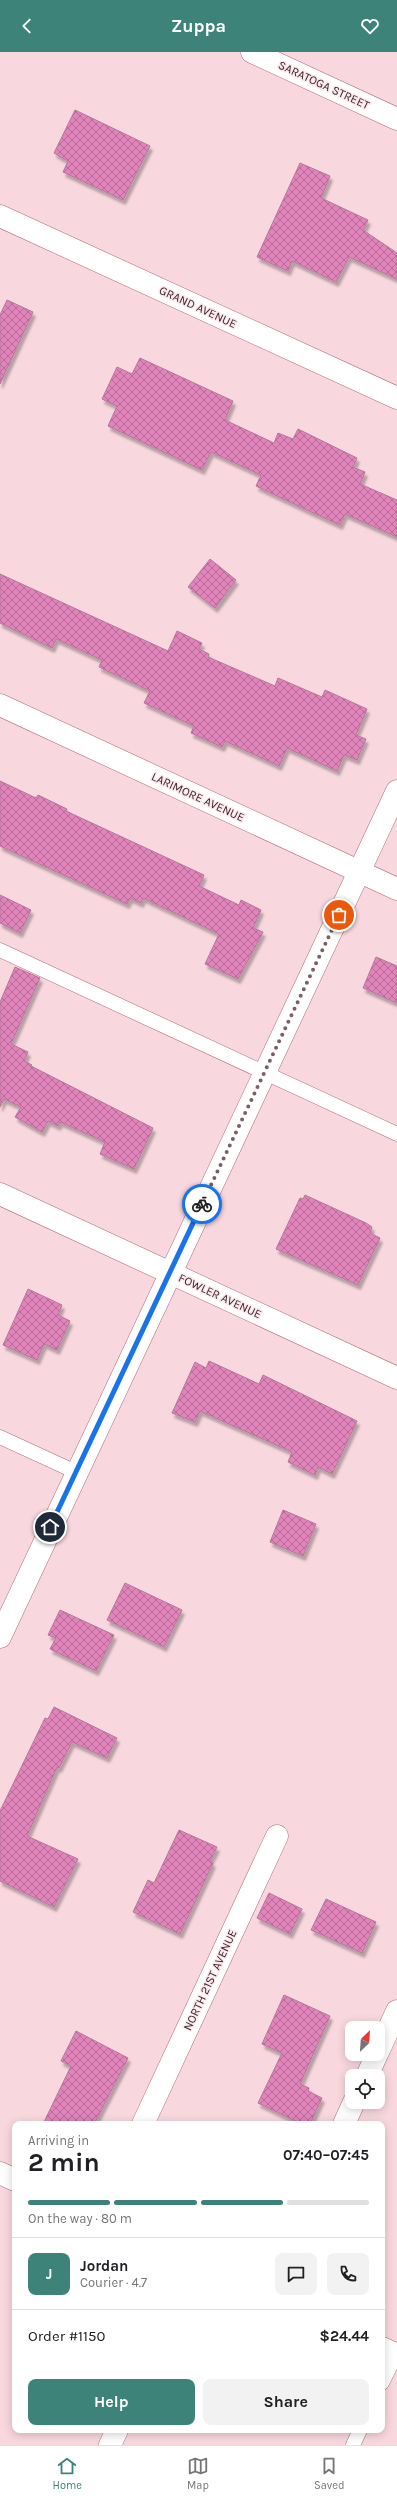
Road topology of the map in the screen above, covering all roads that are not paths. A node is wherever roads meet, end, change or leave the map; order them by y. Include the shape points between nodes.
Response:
1 (253, 52) edge
2 (397, 118) edge
3 (0, 216) edge
4 (397, 398) edge
5 (0, 705) edge
6 (397, 791) edge
7 (360, 872) junction
8 (397, 889) edge
9 (0, 950) edge
10 (263, 1072) junction
11 (397, 1134) edge
12 (0, 1194) edge
13 (170, 1273) junction
14 (397, 1378) edge
15 (0, 1437) edge
16 (76, 1472) junction
17 (0, 1637) edge
18 (277, 1836) dead end
19 (397, 2011) edge
20 (385, 2036) edge
21 (351, 2109) edge
22 (144, 2121) edge
23 (345, 2121) edge
24 (0, 2173) edge
25 (12, 2179) edge
26 (392, 2353) edge
27 (385, 2374) edge
28 (116, 2433) edge
29 (359, 2433) edge
30 (110, 2445) edge
31 (353, 2445) edge

1 - 2 street, SARATOGA STREET
3 - 4 street, GRAND AVENUE
5 - 7 street, LARIMORE AVENUE
6 - 7 street
7 - 8 street, LARIMORE AVENUE
7 - 10 street
9 - 10 lane
10 - 11 lane
10 - 13 street
12 - 13 street, FOWLER AVENUE
13 - 14 street, FOWLER AVENUE
13 - 16 street
15 - 16 lane
16 - 17 street
18 - 22 street, NORTH 21ST AVENUE
19 - 20 street
21 - 23 street
24 - 25 street
26 - 27 lane
28 - 30 street
29 - 31 lane

